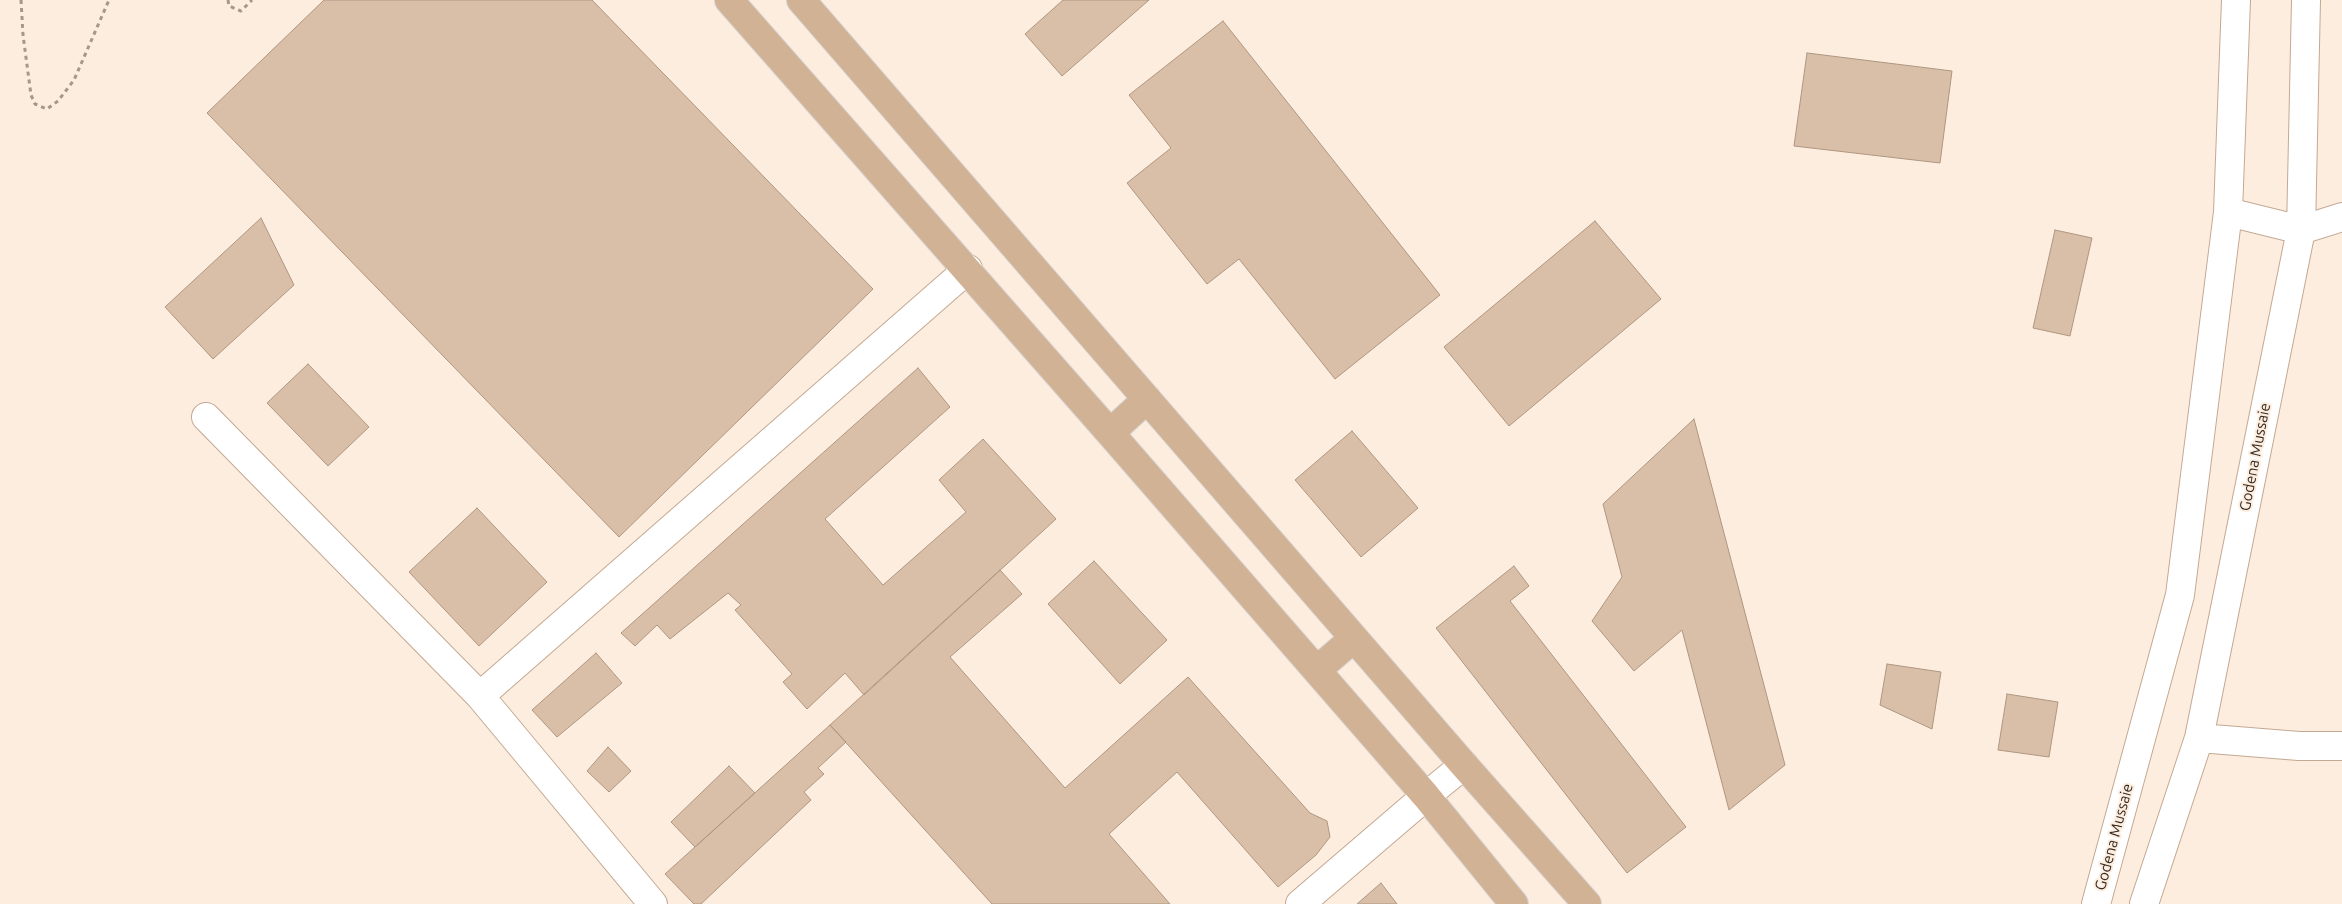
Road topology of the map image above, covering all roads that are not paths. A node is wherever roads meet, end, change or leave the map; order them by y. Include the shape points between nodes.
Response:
1 (729, 0) edge
2 (801, 0) edge
3 (2236, 0) edge
4 (2306, 0) edge
5 (2228, 212) junction
6 (2342, 217) edge
7 (2301, 230) junction
8 (968, 269) junction
9 (1147, 399) junction
10 (206, 417) dead end
11 (1110, 433) junction
12 (1354, 638) junction
13 (1316, 670) junction
14 (480, 696) junction
15 (2198, 738) junction
16 (2342, 746) edge
17 (1464, 766) junction
18 (1426, 796) junction
19 (652, 904) edge
20 (1300, 904) edge
21 (1514, 904) edge
22 (1587, 904) edge
23 (2096, 904) edge
24 (2144, 904) edge

1 - 8 main road
2 - 9 main road
3 - 5 street, Godena Mussaie
4 - 7 street, Godena Mussaie
5 - 7 street
5 - 23 street, Godena Mussaie via 2180,595
6 - 7 street
7 - 15 street, Godena Mussaie
8 - 11 main road
8 - 14 street
9 - 11 main road
9 - 12 main road
10 - 14 street
11 - 13 main road
12 - 13 main road
12 - 17 main road
13 - 18 main road
14 - 19 street
15 - 16 street
15 - 24 street, Godena Mussaie
17 - 18 street
17 - 22 main road
18 - 20 street
18 - 21 main road

